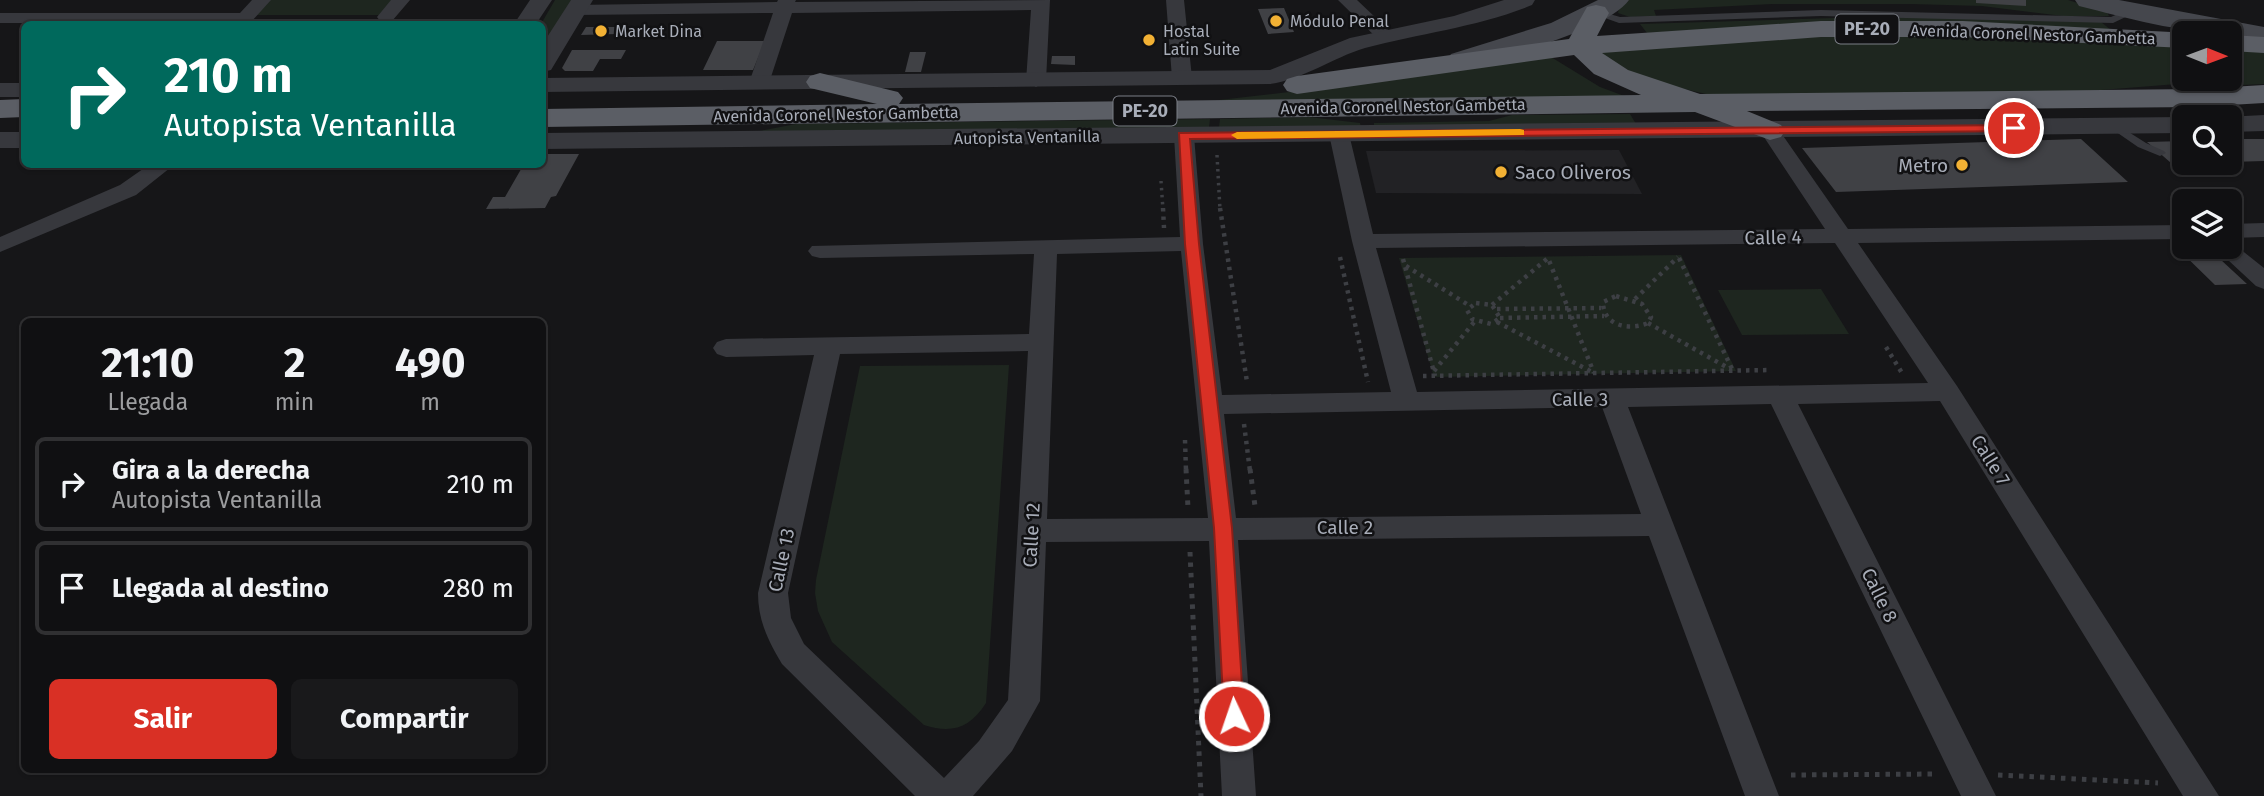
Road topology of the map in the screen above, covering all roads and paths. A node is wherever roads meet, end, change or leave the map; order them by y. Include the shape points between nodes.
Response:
1 (98, 0) edge
2 (262, 0) edge
3 (401, 0) edge
4 (541, 0) edge
5 (1175, 0) edge
6 (1347, 0) edge
7 (1524, 0) edge
8 (2088, 0) edge
9 (1041, 3) edge
10 (785, 4) edge
11 (578, 5) edge
12 (1606, 7) edge
13 (2131, 11) junction
14 (386, 17) dead end
15 (0, 18) edge
16 (78, 18) junction
17 (527, 21) edge
18 (2172, 31) edge
19 (2264, 35) edge
20 (1387, 37) junction
21 (2172, 37) edge
22 (2242, 44) edge
23 (2264, 45) edge
24 (1581, 46) junction
25 (546, 58) edge
26 (1461, 60) junction
27 (1182, 78) junction
28 (1036, 81) junction
29 (820, 82) junction
30 (759, 83) junction
31 (546, 85) edge
32 (0, 90) edge
33 (21, 90) edge
34 (2208, 91) edge
35 (2264, 94) edge
36 (888, 98) junction
37 (2196, 98) junction
38 (1696, 102) junction
39 (546, 103) edge
40 (21, 108) edge
41 (0, 109) edge
42 (753, 114) junction
43 (546, 118) edge
44 (2264, 123) edge
45 (0, 124) edge
46 (21, 124) edge
47 (2242, 124) edge
48 (2172, 125) edge
49 (2116, 127) junction
50 (1770, 131) junction
51 (1339, 134) junction
52 (1184, 136) junction
53 (0, 140) edge
54 (21, 140) edge
55 (546, 141) edge
56 (666, 141) junction
57 (1217, 151) dead end
58 (2160, 153) dead end
59 (158, 168) edge
60 (2264, 230) edge
61 (2242, 231) edge
62 (2172, 232) edge
63 (1843, 236) junction
64 (1363, 242) junction
65 (1192, 244) junction
66 (0, 245) edge
67 (1046, 247) junction
68 (1672, 250) junction
69 (820, 251) dead end
70 (1534, 258) dead end
71 (1548, 258) junction
72 (1561, 258) dead end
73 (1416, 259) dead end
74 (2239, 259) edge
75 (1404, 265) junction
76 (2264, 281) edge
77 (1635, 299) junction
78 (1492, 305) junction
79 (1470, 306) junction
80 (1568, 308) junction
81 (1601, 308) junction
82 (1497, 309) junction
83 (1604, 316) junction
84 (1571, 317) junction
85 (1498, 320) junction
86 (1475, 321) junction
87 (1648, 323) junction
88 (1039, 342) junction
89 (829, 346) junction
90 (726, 348) dead end
91 (1885, 369) dead end
92 (1899, 369) dead end
93 (1434, 371) junction
94 (1733, 371) junction
95 (1594, 373) junction
96 (1777, 383) junction
97 (1248, 389) dead end
98 (1948, 392) junction
99 (1612, 399) junction
100 (1406, 400) junction
101 (1211, 405) junction
102 (1243, 413) dead end
103 (1257, 518) dead end
104 (1659, 525) junction
105 (1223, 528) junction
106 (1031, 531) junction
107 (1190, 537) dead end
108 (1951, 774) dead end
109 (1791, 775) dead end
110 (2158, 783) dead end
111 (1982, 785) edge
112 (939, 796) edge
113 (950, 796) edge
114 (1201, 796) edge
115 (1240, 796) edge
116 (1762, 796) edge
117 (2202, 796) edge

1 - 16 street
2 - 16 street via 245,18
3 - 14 street
4 - 17 street
5 - 27 street
6 - 20 street
7 - 20 street
8 - 13 main road
9 - 10 street
9 - 28 street
10 - 11 street
10 - 30 street
11 - 25 street
12 - 13 lane via 1619,20 1884,13 2113,20
12 - 24 highway via 1585,31
12 - 26 main road via 1516,44
13 - 18 highway
13 - 19 main road
15 - 16 street
20 - 27 street via 1333,51 1301,70 1280,76
21 - 24 highway, Avenida Coronel Nestor Gambetta / PE-20 via 1821,29
22 - 23 highway
24 - 26 highway, Avenida Coronel Nestor Gambetta / PE-20
24 - 38 highway via 1612,73
26 - 36 highway, Avenida Coronel Nestor Gambetta / PE-20 via 1327,82 1223,92
27 - 28 street
28 - 29 street
29 - 30 street
29 - 36 highway
30 - 31 street
32 - 33 street
34 - 37 highway
35 - 37 highway, Avenida Coronel Nestor Gambetta / PE-20
36 - 39 highway, Avenida Coronel Nestor Gambetta / PE-20
37 - 38 highway, Avenida Coronel Nestor Gambetta / PE-20
38 - 42 highway, Avenida Coronel Nestor Gambetta / PE-20
38 - 50 highway
40 - 41 highway
42 - 43 highway, Avenida Coronel Nestor Gambetta / PE-20
42 - 56 highway
44 - 47 street
45 - 46 highway
48 - 49 street, Autopista Ventanilla
49 - 50 street, Autopista Ventanilla
49 - 58 lane
50 - 51 street, Autopista Ventanilla
50 - 63 street, Calle 7
51 - 52 street, Autopista Ventanilla
51 - 64 street
52 - 56 street, Autopista Ventanilla
52 - 65 street
53 - 54 street
55 - 56 street, Autopista Ventanilla
57 - 97 path via 1220,207
59 - 66 street via 128,190
60 - 61 street
62 - 63 street, Calle 4
63 - 68 street, Calle 4
63 - 98 street, Calle 7
64 - 68 street, Calle 4
64 - 100 street
65 - 67 street
65 - 101 street
67 - 69 street
67 - 88 street, Calle 12
68 - 77 path
68 - 94 path
70 - 71 path
71 - 72 path
71 - 78 path
71 - 80 path
73 - 75 path via 1403,259
74 - 76 street
75 - 79 path
75 - 93 path
77 - 81 path via 1616,296
77 - 87 path via 1650,311
78 - 79 path
78 - 82 path
79 - 86 path via 1468,315
80 - 81 path
80 - 82 path
80 - 84 path
81 - 83 path
82 - 85 path
83 - 84 path
83 - 87 path via 1621,326
84 - 85 path
84 - 95 path
85 - 86 path
85 - 95 path
86 - 93 path
87 - 94 path
88 - 89 street
88 - 106 street, Calle 12
89 - 90 street
89 - 112 street, Calle 13 via 772,593 772,615 793,654
91 - 92 path
93 - 95 path via 1435,376
94 - 95 path
94 - 96 path
96 - 98 street, Calle 3
96 - 99 street, Calle 3
96 - 111 street, Calle 8
98 - 117 street, Calle 7
99 - 100 street, Calle 3
99 - 104 street
100 - 101 street, Calle 3
101 - 105 street
102 - 103 path
104 - 105 street, Calle 2
104 - 116 street
105 - 106 street, Calle 2
105 - 115 street
106 - 113 street, Calle 12 via 1024,701 996,749
107 - 114 path
108 - 109 path
110 - 111 path

